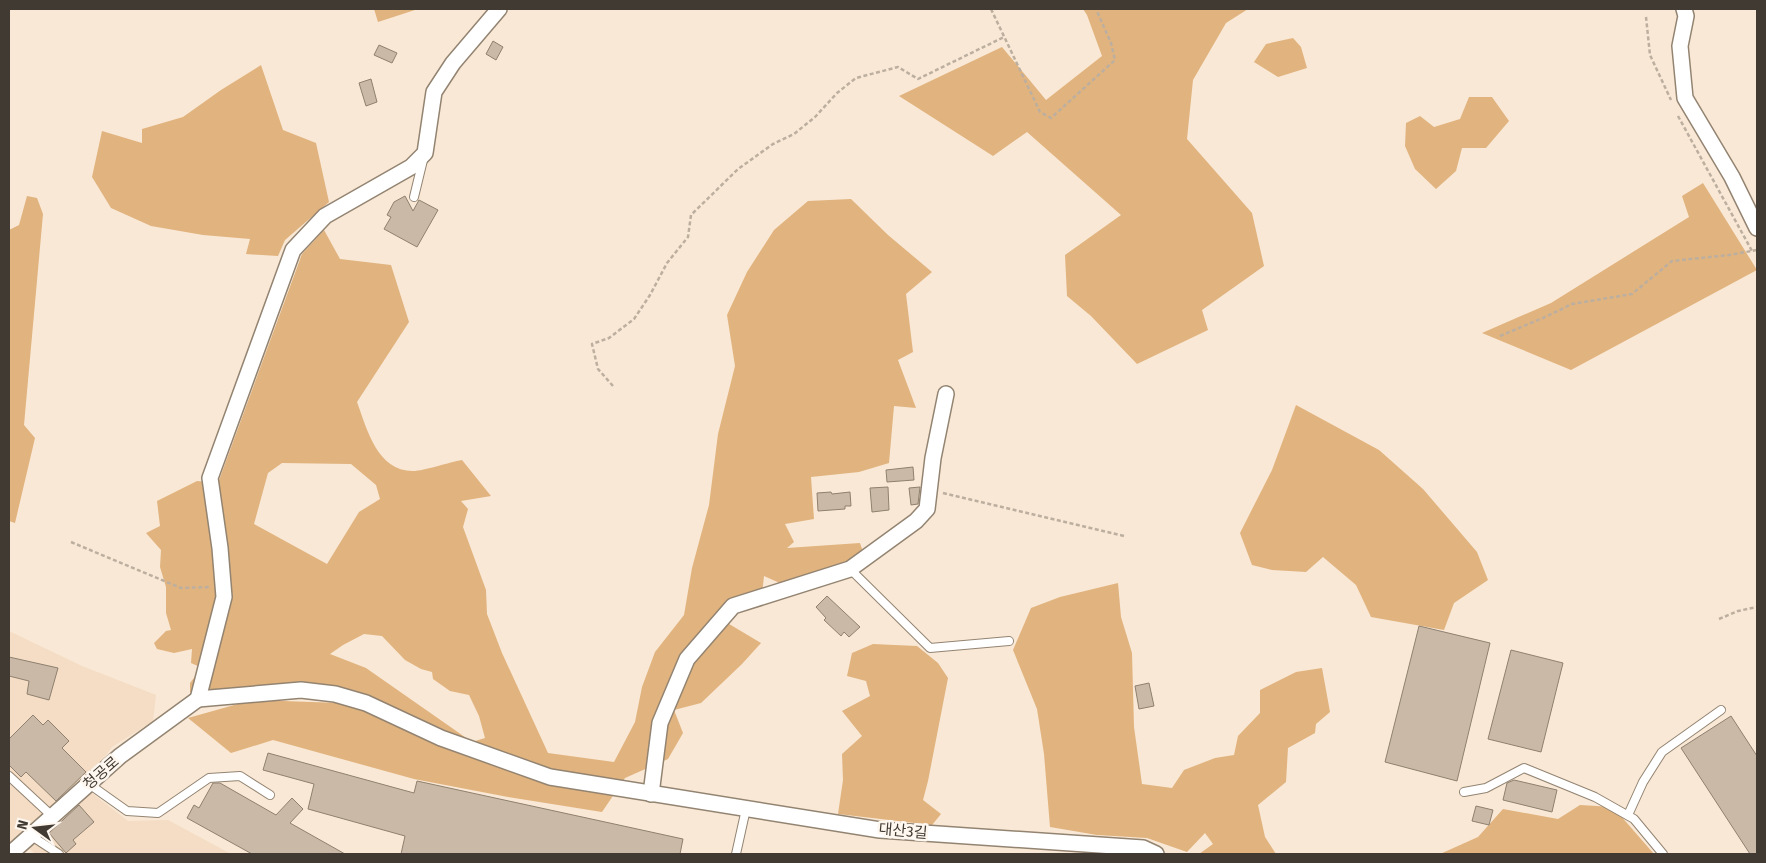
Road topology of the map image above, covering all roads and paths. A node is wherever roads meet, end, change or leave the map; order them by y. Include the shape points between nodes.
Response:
1 (499, 9) edge
2 (991, 9) edge
3 (1096, 9) edge
4 (1684, 9) edge
5 (1004, 37) junction
6 (424, 153) junction
7 (414, 197) dead end
8 (1757, 228) edge
9 (1757, 250) edge
10 (1500, 336) dead end
11 (613, 386) dead end
12 (946, 394) dead end
13 (929, 490) junction
14 (1124, 536) dead end
15 (71, 542) dead end
16 (850, 569) junction
17 (223, 587) junction
18 (1757, 607) edge
19 (1719, 620) dead end
20 (1009, 641) dead end
21 (198, 699) junction
22 (1721, 710) dead end
23 (9, 776) edge
24 (89, 784) junction
25 (1464, 792) dead end
26 (651, 794) junction
27 (270, 796) dead end
28 (746, 809) junction
29 (1628, 815) junction
30 (52, 816) junction
31 (30, 835) junction
32 (10, 854) edge
33 (59, 854) edge
34 (736, 854) edge
35 (1156, 854) edge
36 (1663, 854) edge

1 - 6 street via 453,63 434,92
2 - 5 path
3 - 5 path via 1115,60 1051,118 1040,112
4 - 8 street via 1686,16 1680,46 1685,98 1732,177
5 - 11 path via 918,79 898,67 856,78 794,134 773,144 738,170 691,215 688,237 667,263 634,319 609,338 592,344 598,369
6 - 7 lane
6 - 17 street via 411,167 325,216 293,250 210,478
9 - 10 path via 1672,261 1632,294 1572,304
12 - 13 street
13 - 14 path
13 - 16 street via 927,509 916,521
15 - 17 path via 181,588
16 - 20 lane via 930,648
16 - 26 street via 733,606 687,659 660,723
17 - 21 street via 224,597
18 - 19 path
21 - 24 street, 청공로 via 120,756
21 - 26 street, 대산3길 via 301,690 335,694 366,703 441,738 550,777
22 - 29 lane via 1662,752
23 - 30 lane
24 - 27 lane via 127,811 158,812 209,778 240,776
24 - 30 street, 청공로
25 - 29 lane via 1486,788 1524,768
26 - 28 street, 대산3길
28 - 34 lane
28 - 35 street, 대산3길 via 880,830 1143,848
29 - 36 lane
30 - 31 street, 청공로
31 - 32 street, 청공로
31 - 33 lane

